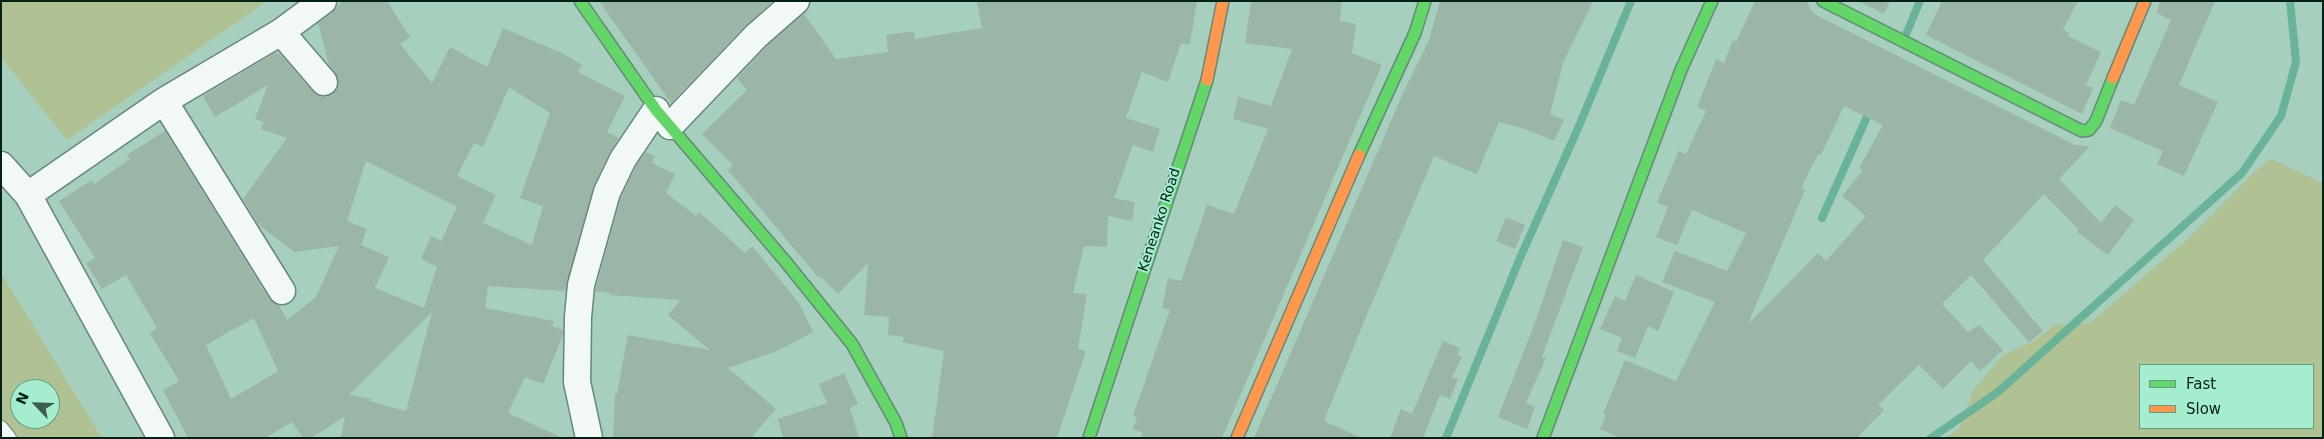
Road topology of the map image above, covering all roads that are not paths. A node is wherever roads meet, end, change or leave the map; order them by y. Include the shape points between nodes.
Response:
1 (323, 1) edge
2 (580, 1) edge
3 (796, 1) edge
4 (1223, 1) edge
5 (1425, 1) edge
6 (1712, 1) edge
7 (1823, 1) edge
8 (2146, 1) edge
9 (281, 32) junction
10 (324, 82) dead end
11 (164, 101) junction
12 (663, 118) junction
13 (1, 165) edge
14 (28, 195) junction
15 (282, 291) dead end
16 (1, 428) edge
17 (9, 438) edge
18 (161, 438) edge
19 (589, 438) edge
20 (901, 438) edge
21 (1089, 438) edge
22 (1237, 438) edge
23 (1543, 438) edge

1 - 9 street
2 - 12 street
3 - 12 street
4 - 21 street, Keneanko Road via 1211,68
5 - 22 street via 1415,33
6 - 23 street via 1681,70
7 - 8 street via 2082,131 2089,130 2096,121
9 - 10 street
9 - 11 street
11 - 14 street
11 - 15 street
12 - 19 street via 623,159 607,192 581,285 577,382
12 - 20 street via 786,261 852,344 896,422
13 - 14 street
14 - 18 street
16 - 17 lane

